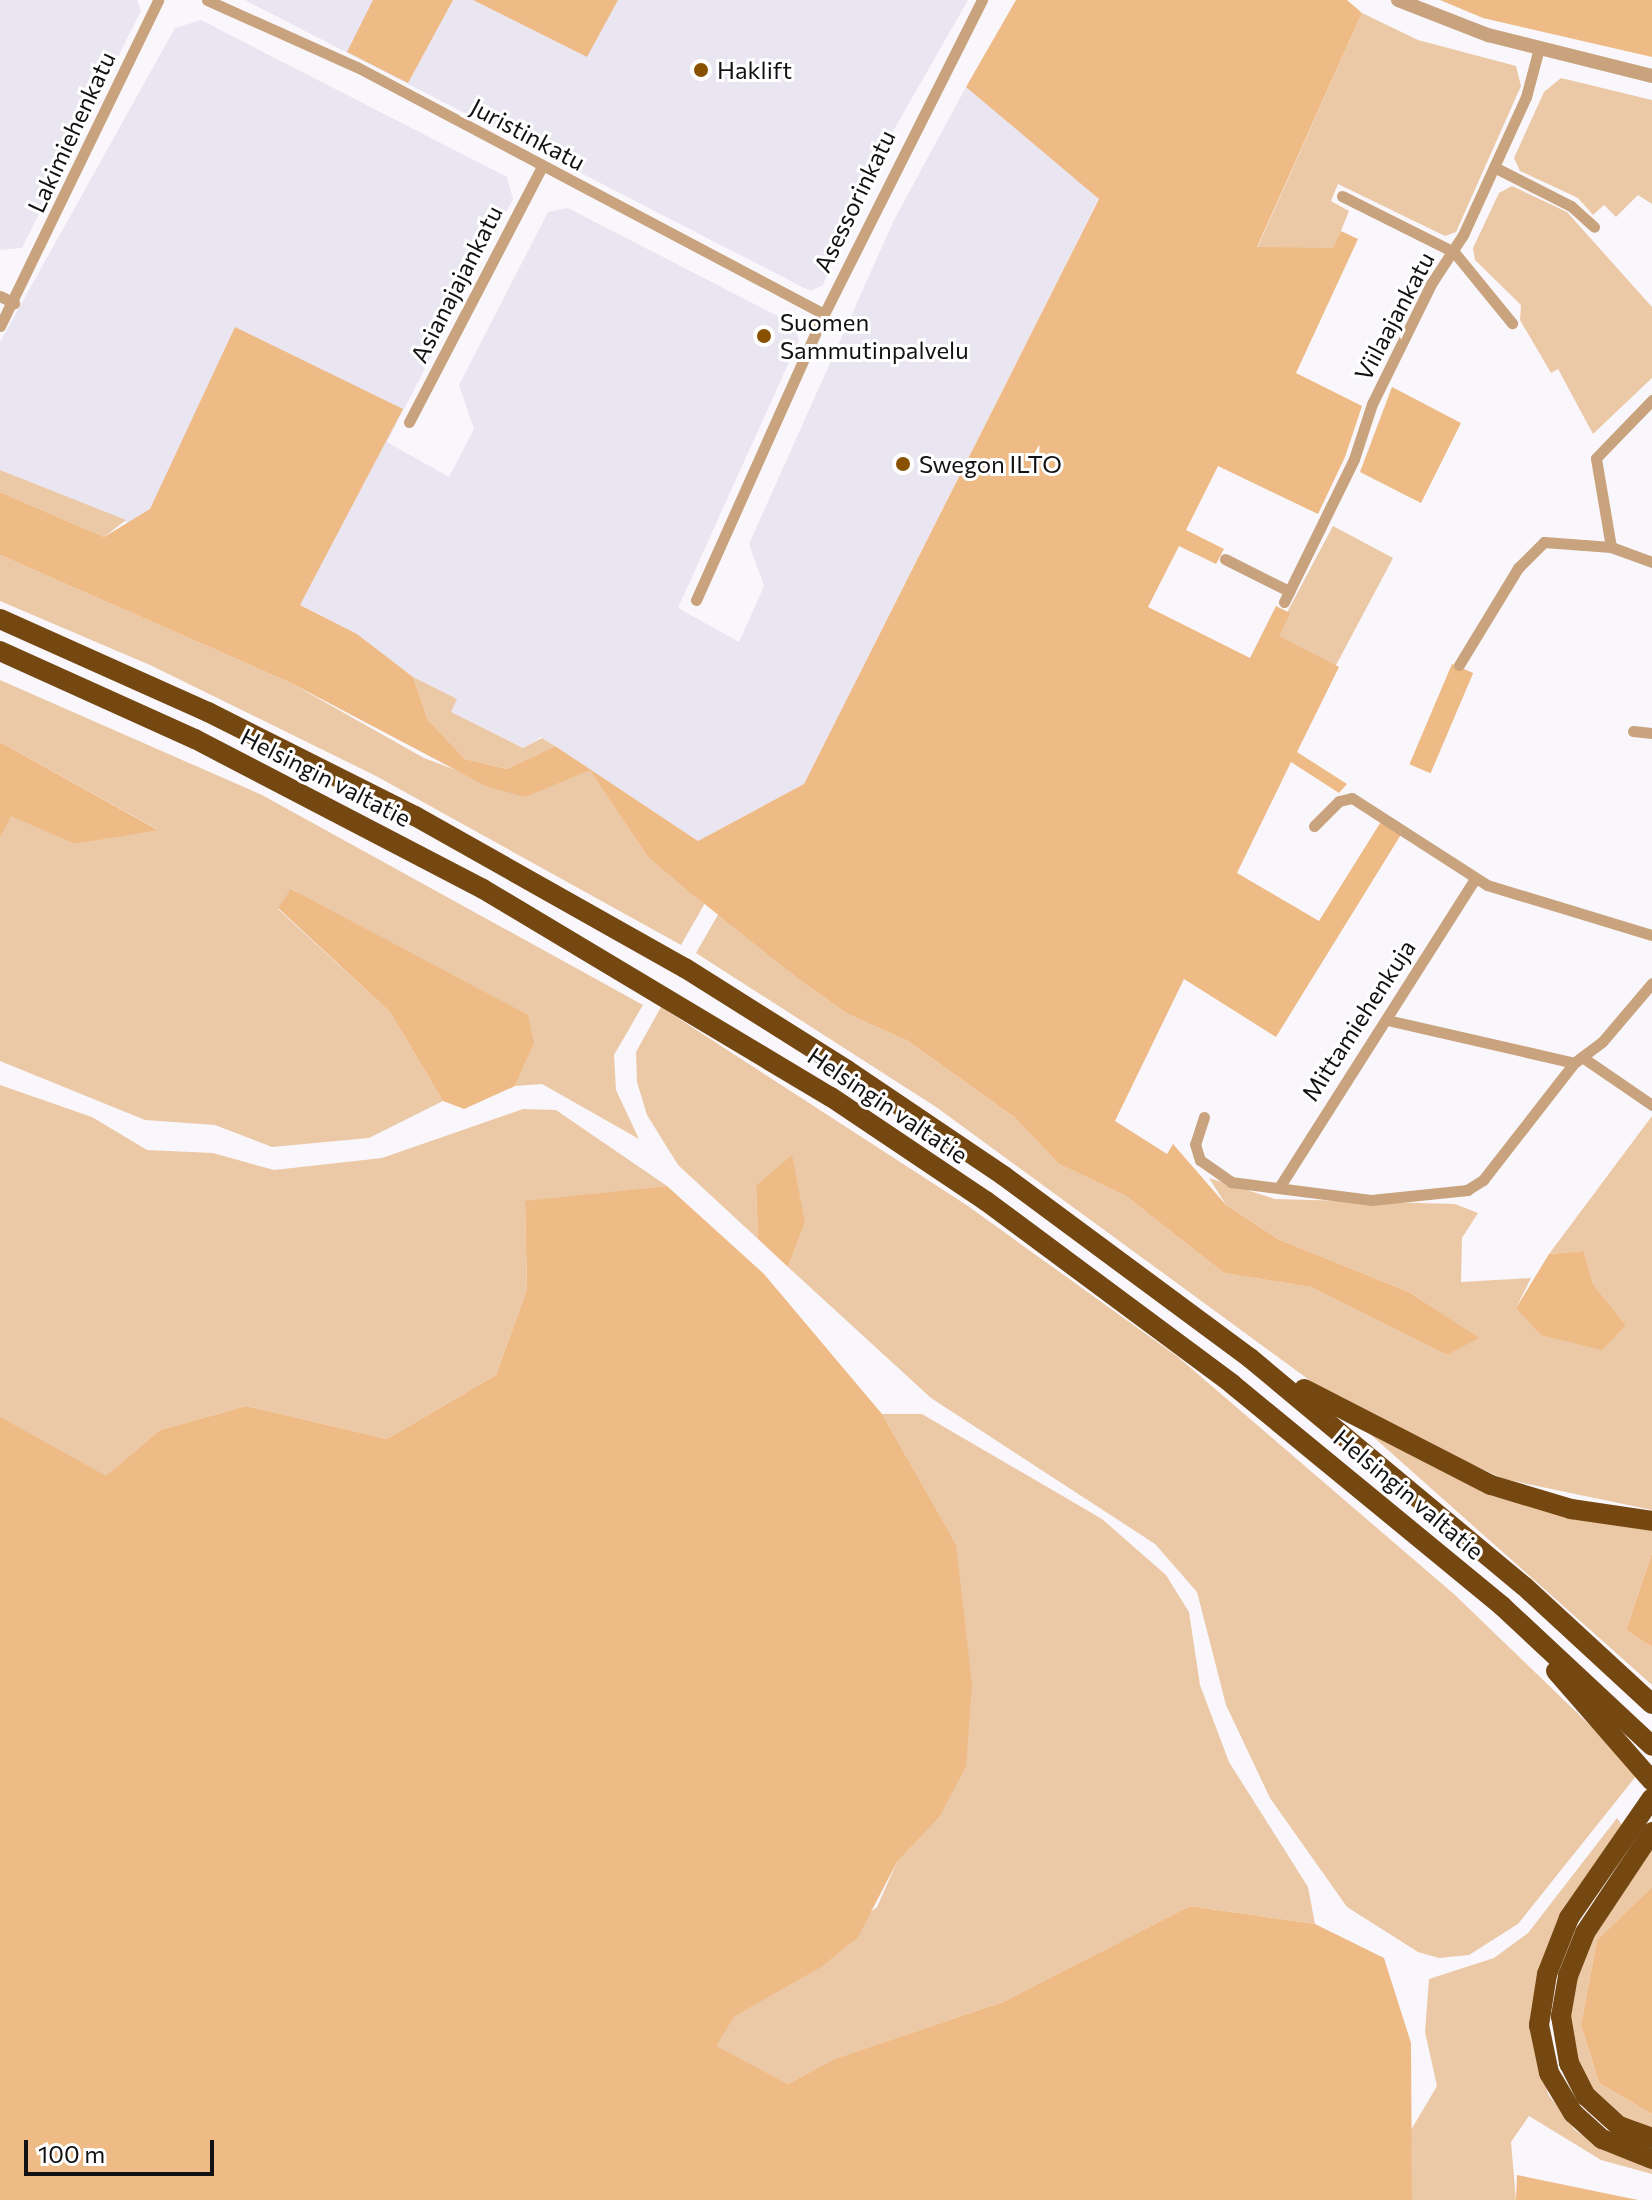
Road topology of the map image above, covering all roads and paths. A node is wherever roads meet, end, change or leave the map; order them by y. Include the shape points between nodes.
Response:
1 (158, 0) edge
2 (207, 0) edge
3 (982, 0) edge
4 (1398, 0) edge
5 (1539, 48) junction
6 (1652, 76) edge
7 (542, 166) junction
8 (1494, 167) junction
9 (1342, 196) dead end
10 (1594, 227) dead end
11 (1454, 252) junction
12 (0, 296) edge
13 (14, 303) junction
14 (824, 314) junction
15 (1512, 323) dead end
16 (0, 326) edge
17 (1652, 400) edge
18 (409, 422) dead end
19 (1611, 547) junction
20 (1225, 559) dead end
21 (1652, 562) edge
22 (696, 600) dead end
23 (0, 619) edge
24 (0, 651) edge
25 (1459, 665) dead end
26 (1633, 731) dead end
27 (1652, 733) edge
28 (1314, 826) dead end
29 (1475, 879) junction
30 (1652, 935) edge
31 (1652, 983) edge
32 (1387, 1020) junction
33 (1578, 1060) junction
34 (1652, 1105) edge
35 (1204, 1117) dead end
36 (1280, 1186) junction
37 (1250, 1358) junction
38 (1652, 1521) edge
39 (1502, 1606) junction
40 (1652, 1704) edge
41 (1652, 1746) edge
42 (1652, 1781) edge
43 (1652, 1798) edge
44 (1641, 1834) edge
45 (1652, 2138) edge
46 (1652, 2159) edge

1 - 13 street, Lakimiehenkatu
2 - 7 street, Juristinkatu via 357,67
3 - 14 street, Asessorinkatu
4 - 5 street via 1457,25
5 - 6 street
5 - 8 street, Viilaajankatu
7 - 14 street, Juristinkatu
7 - 18 street, Asianajajankatu
8 - 10 street via 1571,206
8 - 11 street, Viilaajankatu
9 - 11 street
11 - 15 street
11 - 20 street, Viilaajankatu via 1431,284 1372,404 1354,459 1287,597
12 - 13 street
13 - 16 street, Lakimiehenkatu
14 - 22 street, Asessorinkatu
17 - 19 street via 1596,458
19 - 21 street
19 - 25 street via 1544,542 1528,554
23 - 37 highway, Helsingin valtatie via 334,774 685,968 1004,1176
24 - 39 highway, Helsingin valtatie via 319,802 483,889 751,1046 1091,1276 1331,1462
26 - 27 street
28 - 29 street via 1339,801 1352,798
29 - 30 street
29 - 32 street, Mittamiehenkuja
31 - 33 street
32 - 33 street
32 - 36 street, Mittamiehenkuja
33 - 34 street
33 - 36 street via 1483,1180 1467,1190 1387,1200
35 - 36 street via 1195,1144 1205,1168 1231,1182
37 - 38 highway via 1436,1462 1491,1485 1571,1509
37 - 40 highway, Helsingin valtatie via 1524,1586
39 - 41 highway, Helsingin valtatie
39 - 42 highway
43 - 44 highway
44 - 45 highway via 1585,1933 1568,1976 1561,2016 1569,2063 1586,2096 1619,2126
44 - 46 highway via 1561,1936 1543,1990 1539,2025 1549,2073 1573,2113 1609,2144

